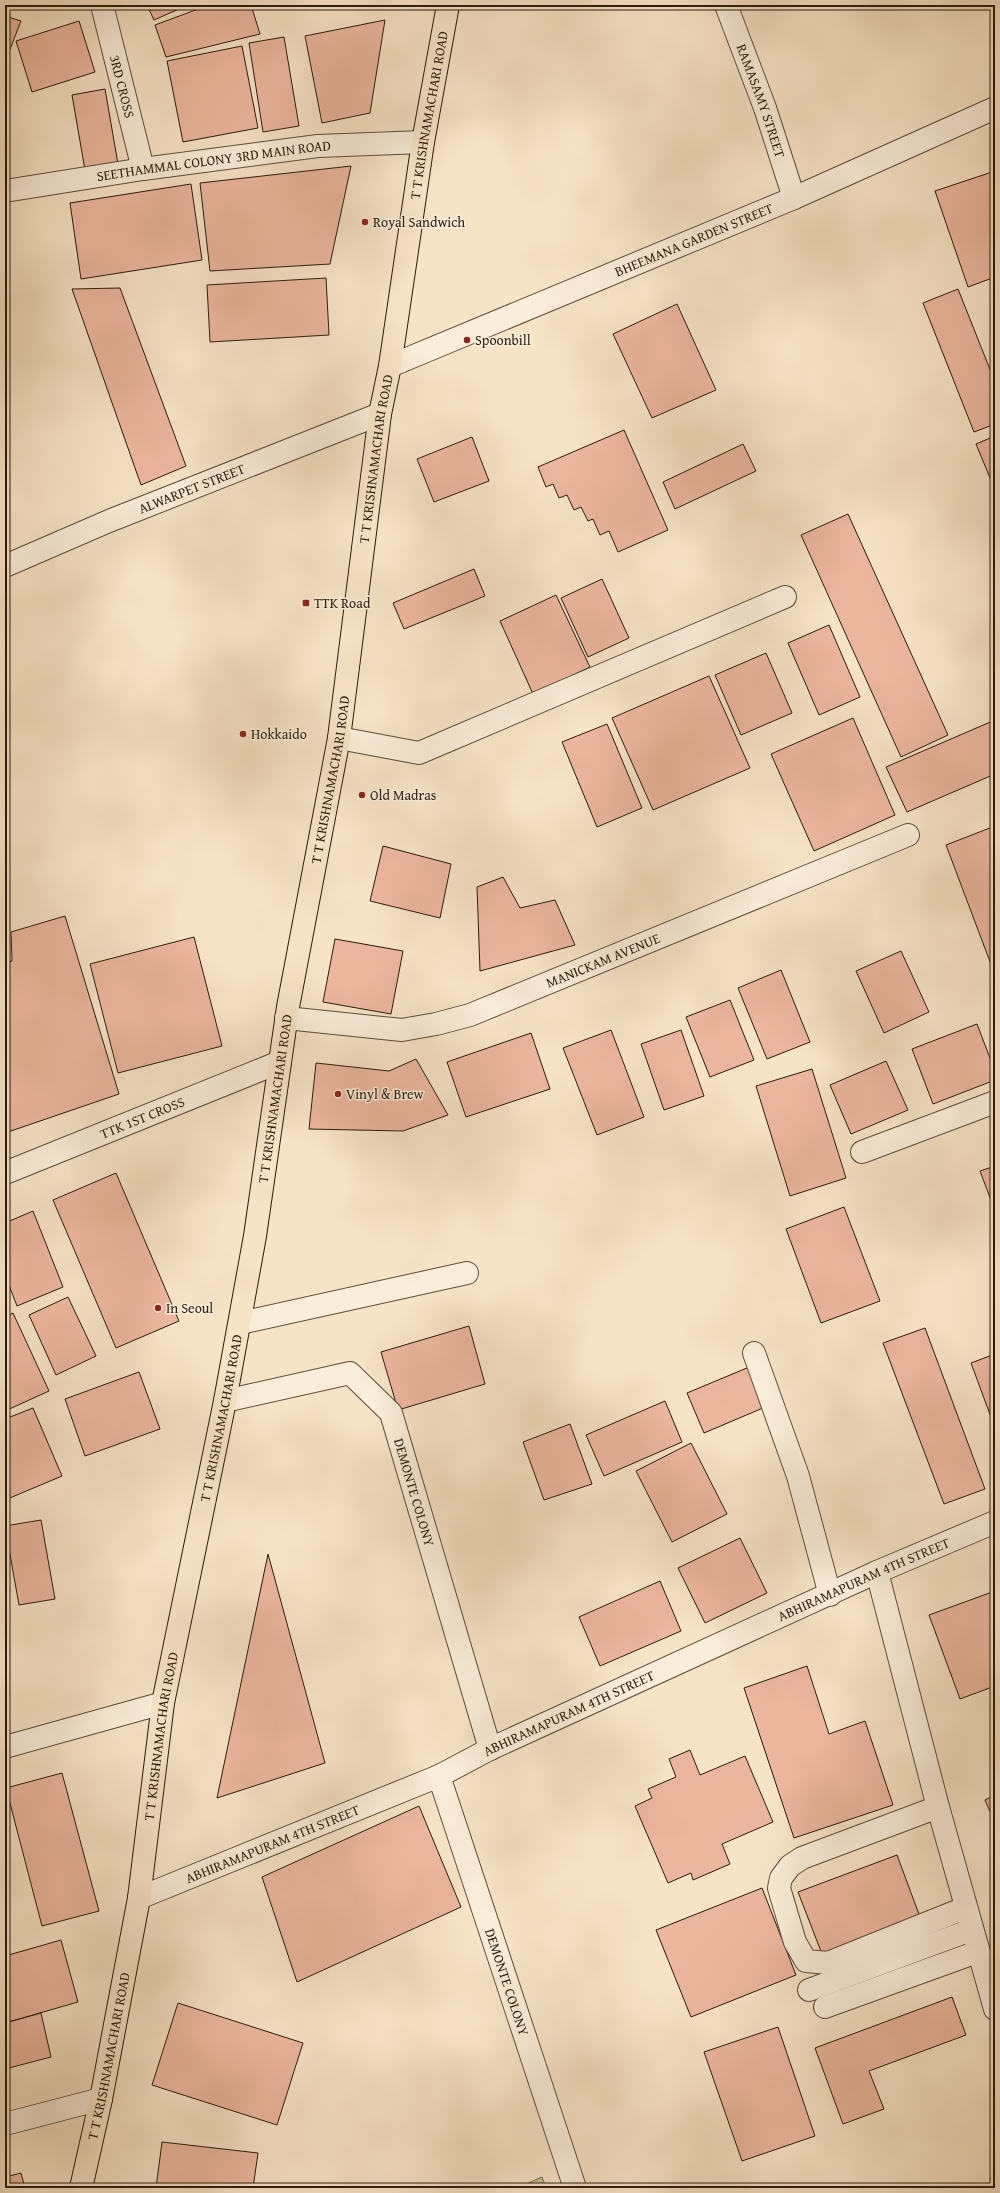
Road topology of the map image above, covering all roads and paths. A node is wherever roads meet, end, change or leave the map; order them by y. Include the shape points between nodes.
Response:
1 (102, 5) edge
2 (448, 5) edge
3 (726, 5) edge
4 (995, 108) edge
5 (423, 142) junction
6 (143, 169) junction
7 (5, 191) edge
8 (794, 198) junction
9 (390, 366) junction
10 (380, 414) junction
11 (5, 566) edge
12 (785, 597) dead end
13 (339, 738) junction
14 (908, 835) dead end
15 (286, 1018) junction
16 (280, 1062) junction
17 (995, 1102) edge
18 (862, 1152) dead end
19 (5, 1173) edge
20 (467, 1273) dead end
21 (240, 1323) junction
22 (754, 1353) dead end
23 (225, 1401) junction
24 (995, 1522) edge
25 (877, 1572) junction
26 (830, 1595) junction
27 (163, 1703) junction
28 (5, 1747) edge
29 (490, 1749) junction
30 (439, 1776) junction
31 (938, 1806) junction
32 (139, 1898) junction
33 (965, 1908) junction
34 (971, 1930) junction
35 (977, 1952) junction
36 (809, 1990) dead end
37 (825, 2007) dead end
38 (995, 2009) edge
39 (101, 2098) junction
40 (5, 2124) edge
41 (81, 2188) edge
42 (576, 2188) edge

1 - 6 street, 3RD CROSS
2 - 5 main road, T T KRISHNAMACHARI ROAD
3 - 8 street, RAMASAMY STREET via 765,108
4 - 8 street, BHEEMANA GARDEN STREET
5 - 6 street, SEETHAMMAL COLONY 3RD MAIN ROAD via 318,146
5 - 9 main road, T T KRISHNAMACHARI ROAD
6 - 7 street, SEETHAMMAL COLONY 3RD MAIN ROAD
8 - 9 street, BHEEMANA GARDEN STREET
9 - 10 main road, T T KRISHNAMACHARI ROAD
10 - 11 street, ALWARPET STREET via 109,521
10 - 13 main road, T T KRISHNAMACHARI ROAD
12 - 13 street via 419,753
13 - 15 main road, T T KRISHNAMACHARI ROAD
14 - 15 street, MANICKAM AVENUE via 470,1015 402,1030
15 - 16 main road, T T KRISHNAMACHARI ROAD
16 - 19 street, TTK 1ST CROSS
16 - 21 main road, T T KRISHNAMACHARI ROAD
17 - 18 street
20 - 21 street
21 - 23 main road, T T KRISHNAMACHARI ROAD
22 - 26 street via 798,1476
23 - 27 main road, T T KRISHNAMACHARI ROAD
23 - 29 street, DEMONTE COLONY via 350,1373 391,1412
24 - 25 street, ABHIRAMAPURAM 4TH STREET
25 - 26 street, ABHIRAMAPURAM 4TH STREET
25 - 31 street
26 - 29 street, ABHIRAMAPURAM 4TH STREET
27 - 28 street
27 - 32 main road, T T KRISHNAMACHARI ROAD
29 - 30 street, ABHIRAMAPURAM 4TH STREET
30 - 32 street, ABHIRAMAPURAM 4TH STREET
30 - 42 street, DEMONTE COLONY
31 - 33 street
31 - 33 street via 802,1858 790,1866 779,1888 796,1942 806,1961 828,1963
32 - 39 main road, T T KRISHNAMACHARI ROAD
33 - 34 street
34 - 35 street
34 - 36 street
35 - 37 street
35 - 38 street
39 - 40 street
39 - 41 main road, T T KRISHNAMACHARI ROAD

